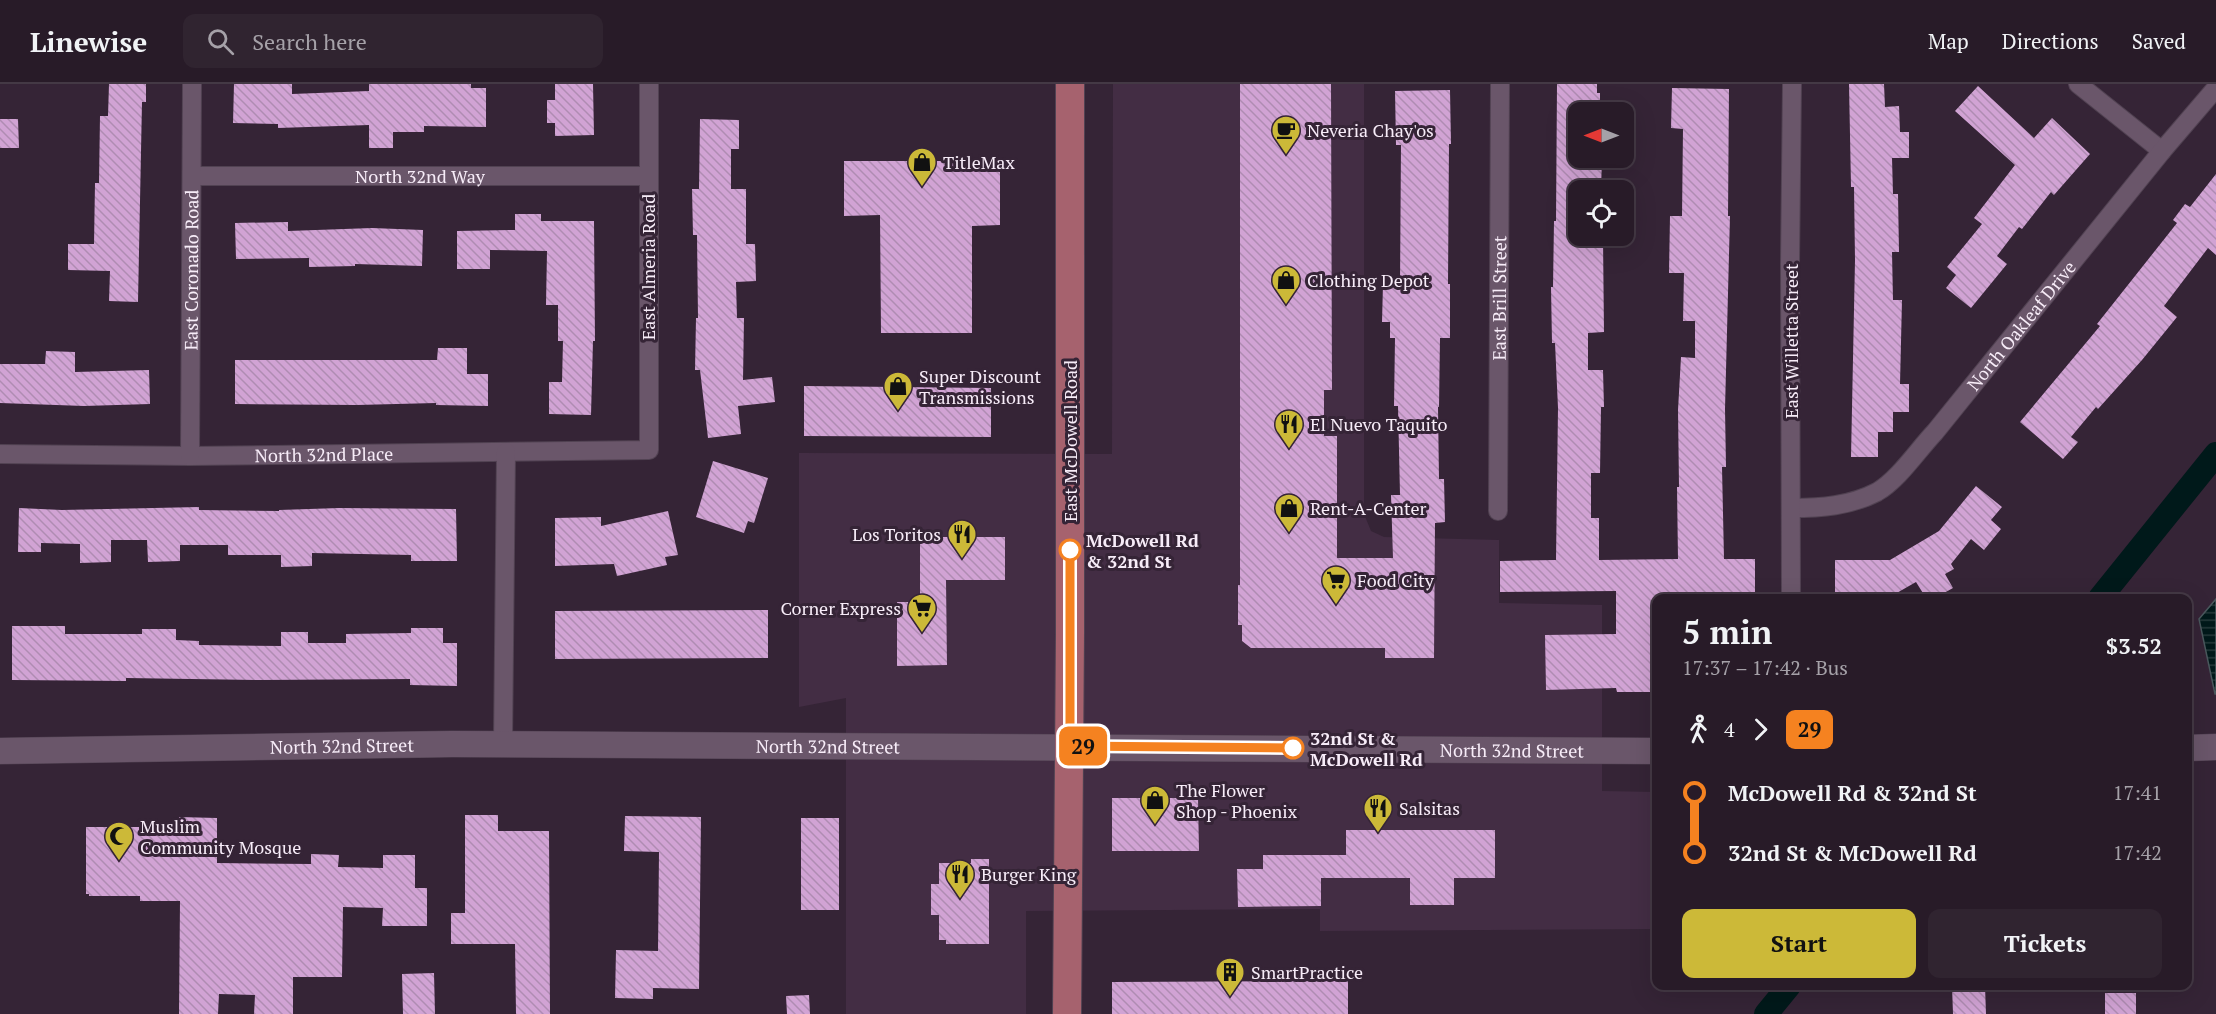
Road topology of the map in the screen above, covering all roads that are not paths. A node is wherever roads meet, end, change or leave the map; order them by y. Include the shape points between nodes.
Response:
1 (192, 84) edge
2 (649, 84) edge
3 (1070, 84) edge
4 (1500, 84) edge
5 (1792, 84) edge
6 (2078, 84) edge
7 (2216, 88) edge
8 (2162, 151) junction
9 (192, 176) junction
10 (648, 176) junction
11 (649, 450) joint
12 (506, 452) junction
13 (0, 454) edge
14 (190, 456) junction
15 (1791, 508) junction
16 (1498, 511) dead end
17 (1791, 594) edge
18 (503, 744) junction
19 (1070, 746) junction
20 (2216, 747) edge
21 (2192, 748) edge
22 (1652, 751) edge
23 (0, 752) edge
24 (1067, 1014) edge

1 - 9 street, East Coronado Road
2 - 10 street, East Almeria Road
3 - 19 main road, East McDowell Road
4 - 16 street, East Brill Street
5 - 15 street, East Willetta Street
6 - 8 street
7 - 8 street, North Oakleaf Drive
8 - 15 street, North Oakleaf Drive via 1896,476 1877,491 1846,503
9 - 10 street, North 32nd Way
9 - 14 street, East Coronado Road
10 - 11 street, East Almeria Road
11 - 12 street, North 32nd Place
12 - 14 street, North 32nd Place
12 - 18 street
13 - 14 street, North 32nd Place
15 - 17 street, East Willetta Street
18 - 19 main road, North 32nd Street
18 - 23 main road, North 32nd Street
19 - 22 main road, North 32nd Street
19 - 24 main road, East McDowell Road
20 - 21 main road

